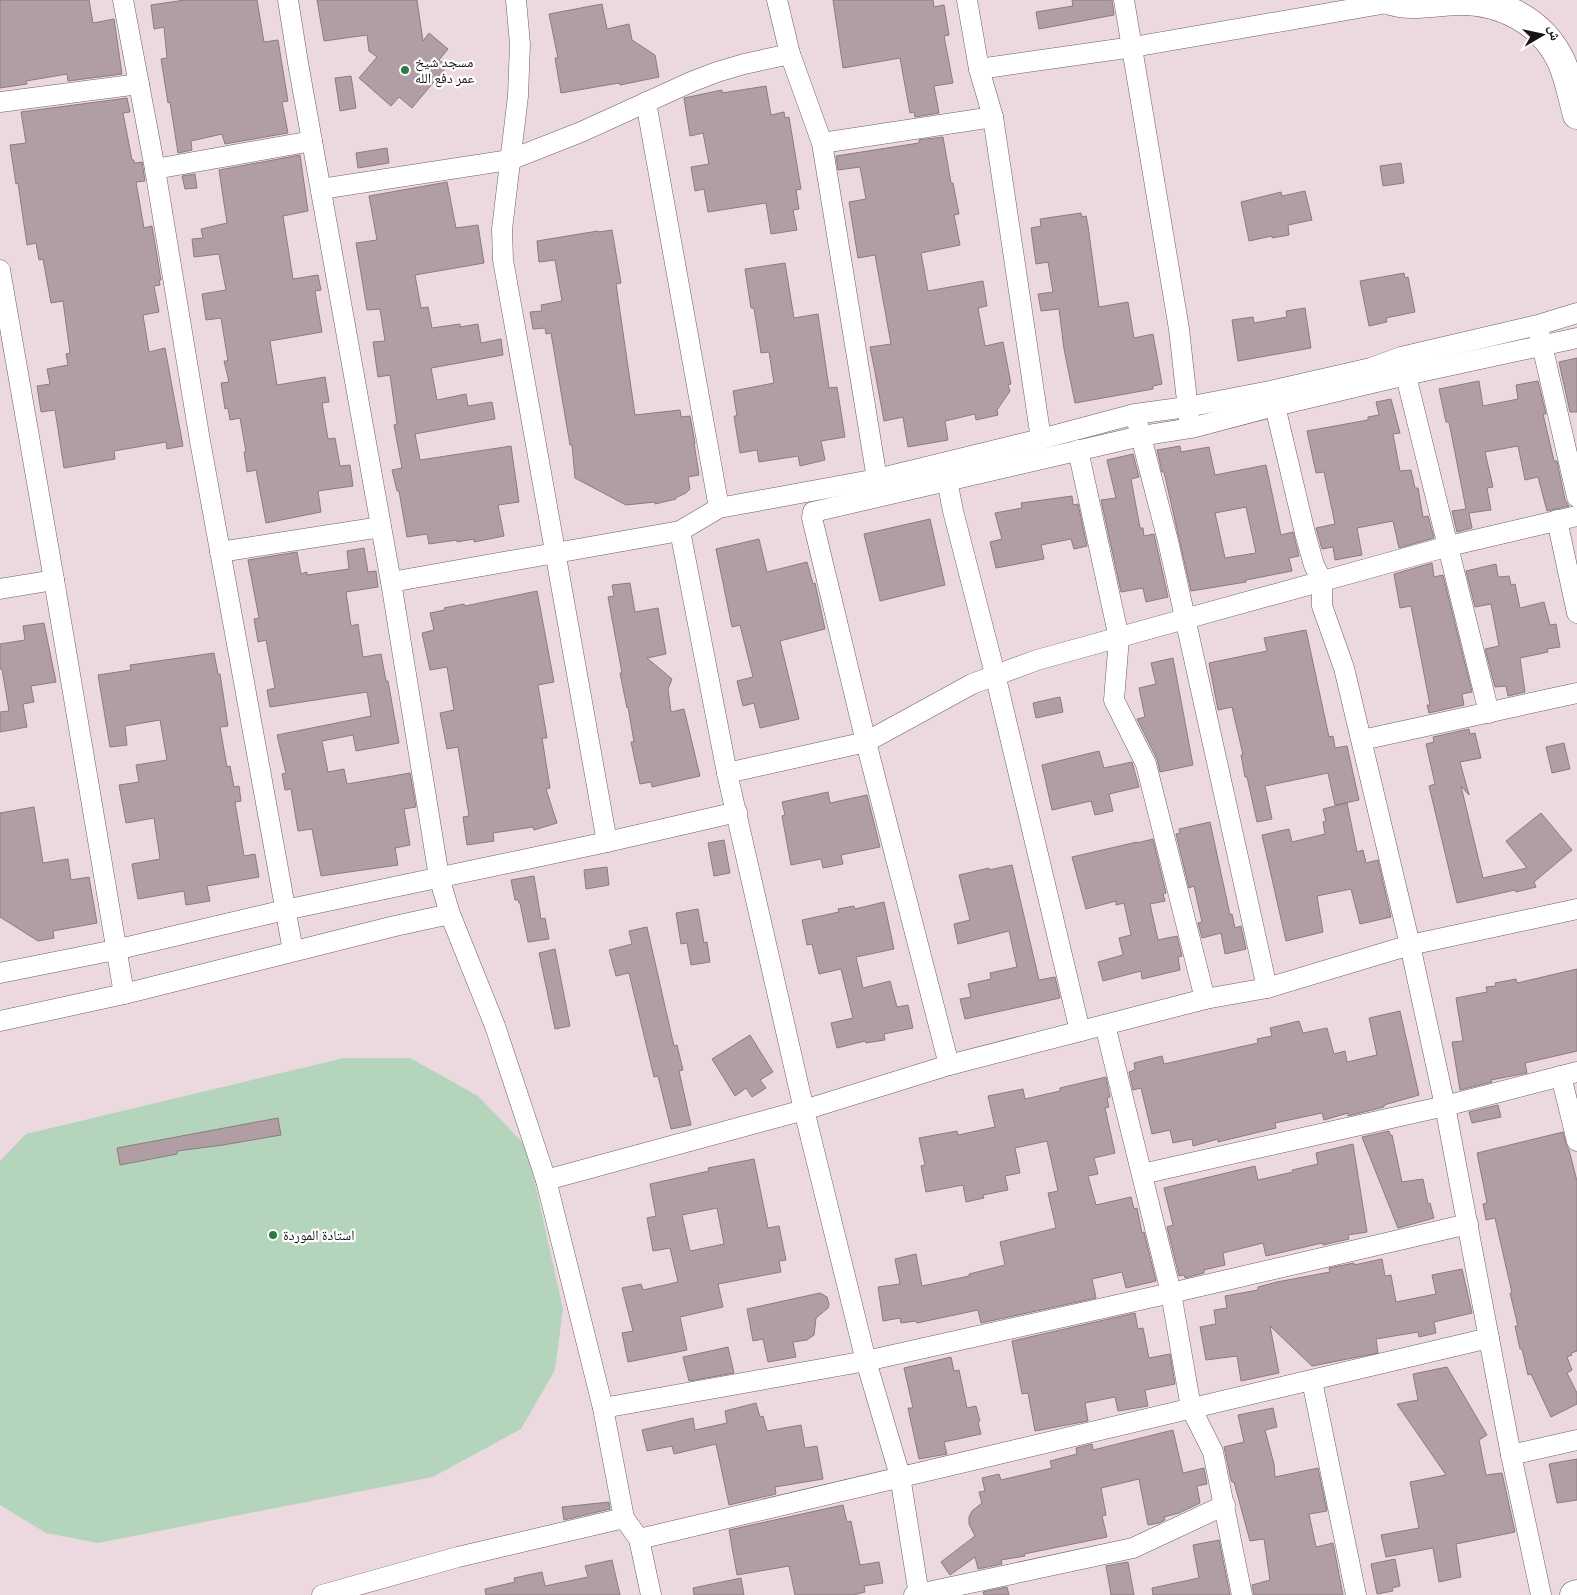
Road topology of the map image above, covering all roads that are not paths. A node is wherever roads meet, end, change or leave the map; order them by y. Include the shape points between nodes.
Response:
1 (123, 0) edge
2 (288, 0) edge
3 (516, 0) edge
4 (777, 0) edge
5 (967, 0) edge
6 (1124, 0) edge
7 (1471, 0) edge
8 (1391, 1) edge
9 (1133, 47) junction
10 (790, 54) junction
11 (979, 70) junction
12 (139, 84) junction
13 (0, 102) edge
14 (646, 102) junction
15 (1577, 114) edge
16 (993, 117) junction
17 (312, 141) junction
18 (822, 143) junction
19 (510, 160) junction
20 (155, 169) junction
21 (321, 189) junction
22 (0, 270) edge
23 (1577, 313) edge
24 (1538, 325) junction
25 (1577, 338) edge
26 (1541, 345) junction
27 (1403, 366) junction
28 (1275, 406) junction
29 (1187, 407) junction
30 (1136, 414) junction
31 (1191, 428) junction
32 (1141, 436) junction
33 (1041, 439) junction
34 (1078, 450) junction
35 (877, 479) junction
36 (946, 480) junction
37 (1577, 497) edge
38 (719, 508) junction
39 (1577, 516) edge
40 (1557, 520) junction
41 (381, 527) junction
42 (680, 531) junction
43 (1449, 546) junction
44 (220, 552) junction
45 (555, 553) junction
46 (54, 580) junction
47 (1322, 581) junction
48 (392, 582) junction
49 (0, 589) edge
50 (1577, 613) edge
51 (1184, 618) junction
52 (1119, 638) junction
53 (995, 674) junction
54 (1577, 693) edge
55 (1489, 714) junction
56 (1362, 740) junction
57 (866, 742) junction
58 (727, 773) junction
59 (737, 812) junction
60 (607, 842) junction
61 (439, 877) junction
62 (1577, 909) edge
63 (285, 910) junction
64 (450, 914) junction
65 (1410, 945) junction
66 (115, 950) junction
67 (293, 951) junction
68 (0, 973) edge
69 (1267, 988) junction
70 (124, 994) junction
71 (1206, 999) junction
72 (0, 1021) edge
73 (1105, 1025) junction
74 (1080, 1031) junction
75 (949, 1065) junction
76 (1569, 1074) edge
77 (1445, 1106) junction
78 (804, 1110) junction
79 (1577, 1140) edge
80 (1142, 1174) junction
81 (546, 1180) junction
82 (1468, 1224) junction
83 (1171, 1292) junction
84 (1489, 1338) junction
85 (866, 1361) junction
86 (1312, 1381) junction
87 (603, 1408) junction
88 (1191, 1408) junction
89 (1577, 1440) edge
90 (1512, 1455) junction
91 (900, 1476) junction
92 (1225, 1505) junction
93 (624, 1518) junction
94 (639, 1539) junction
95 (322, 1595) edge
96 (651, 1595) edge
97 (917, 1595) edge
98 (1242, 1595) edge
99 (1356, 1595) edge
100 (1541, 1595) edge

1 - 12 street
2 - 17 street
3 - 19 street via 520,44
4 - 10 street
5 - 11 street
6 - 9 street
7 - 8 street via 1410,4
7 - 15 street via 1506,9 1539,30 1561,63
8 - 9 street
9 - 11 street
9 - 29 street via 1179,329
10 - 14 street via 717,72
10 - 18 street
11 - 16 street
12 - 13 street
12 - 20 street
14 - 19 street
14 - 38 street
16 - 18 street
16 - 33 street
17 - 20 street
17 - 21 street
18 - 35 street
19 - 21 street
19 - 45 street via 502,229 503,260
20 - 44 street
21 - 41 street
22 - 46 street
23 - 24 street
24 - 26 street
24 - 27 street
25 - 26 street
26 - 27 street
26 - 37 street
27 - 28 street
27 - 29 street via 1371,368
27 - 43 street
28 - 31 street
28 - 47 street via 1305,533
29 - 30 street
29 - 31 street
30 - 32 street
30 - 33 street
31 - 32 street
32 - 34 street
32 - 51 street
33 - 35 street
34 - 36 street
34 - 52 street
35 - 38 street
36 - 53 street
36 - 57 street via 812,514
38 - 42 street
39 - 40 street
40 - 43 street
40 - 50 street
41 - 44 street
41 - 48 street
42 - 45 street
42 - 58 street
43 - 47 street
43 - 55 street
44 - 63 street
45 - 48 street
45 - 60 street
46 - 49 street
46 - 66 street
47 - 51 street
47 - 56 street via 1322,606 1344,668
48 - 61 street
51 - 52 street
51 - 69 street
52 - 53 street
52 - 71 street via 1114,700 1146,764
53 - 57 street
53 - 74 street
54 - 55 street
55 - 56 street
56 - 65 street
57 - 58 street
57 - 75 street
58 - 59 street
59 - 60 street
59 - 78 street
60 - 61 street
61 - 63 street
61 - 64 street
62 - 65 street
63 - 66 street
63 - 67 street
64 - 67 street
64 - 81 street via 495,1026
65 - 69 street
65 - 77 street
66 - 68 street
66 - 70 street
67 - 70 street
69 - 71 street
70 - 72 street
71 - 73 street
73 - 74 street
73 - 80 street
74 - 75 street
75 - 78 street
76 - 77 street
76 - 79 street
77 - 80 street
77 - 82 street
78 - 81 street
78 - 85 street
80 - 83 street
81 - 87 street
82 - 83 street
82 - 84 street
83 - 85 street
83 - 88 street
84 - 86 street
84 - 90 street
85 - 87 street
85 - 91 street
86 - 88 street
86 - 99 street
87 - 93 street
88 - 91 street
88 - 92 street via 1212,1452
89 - 90 street
90 - 100 street
91 - 94 street
91 - 97 street
92 - 97 street via 1133,1548
92 - 98 street
93 - 94 street
93 - 95 street via 458,1557
94 - 96 street

